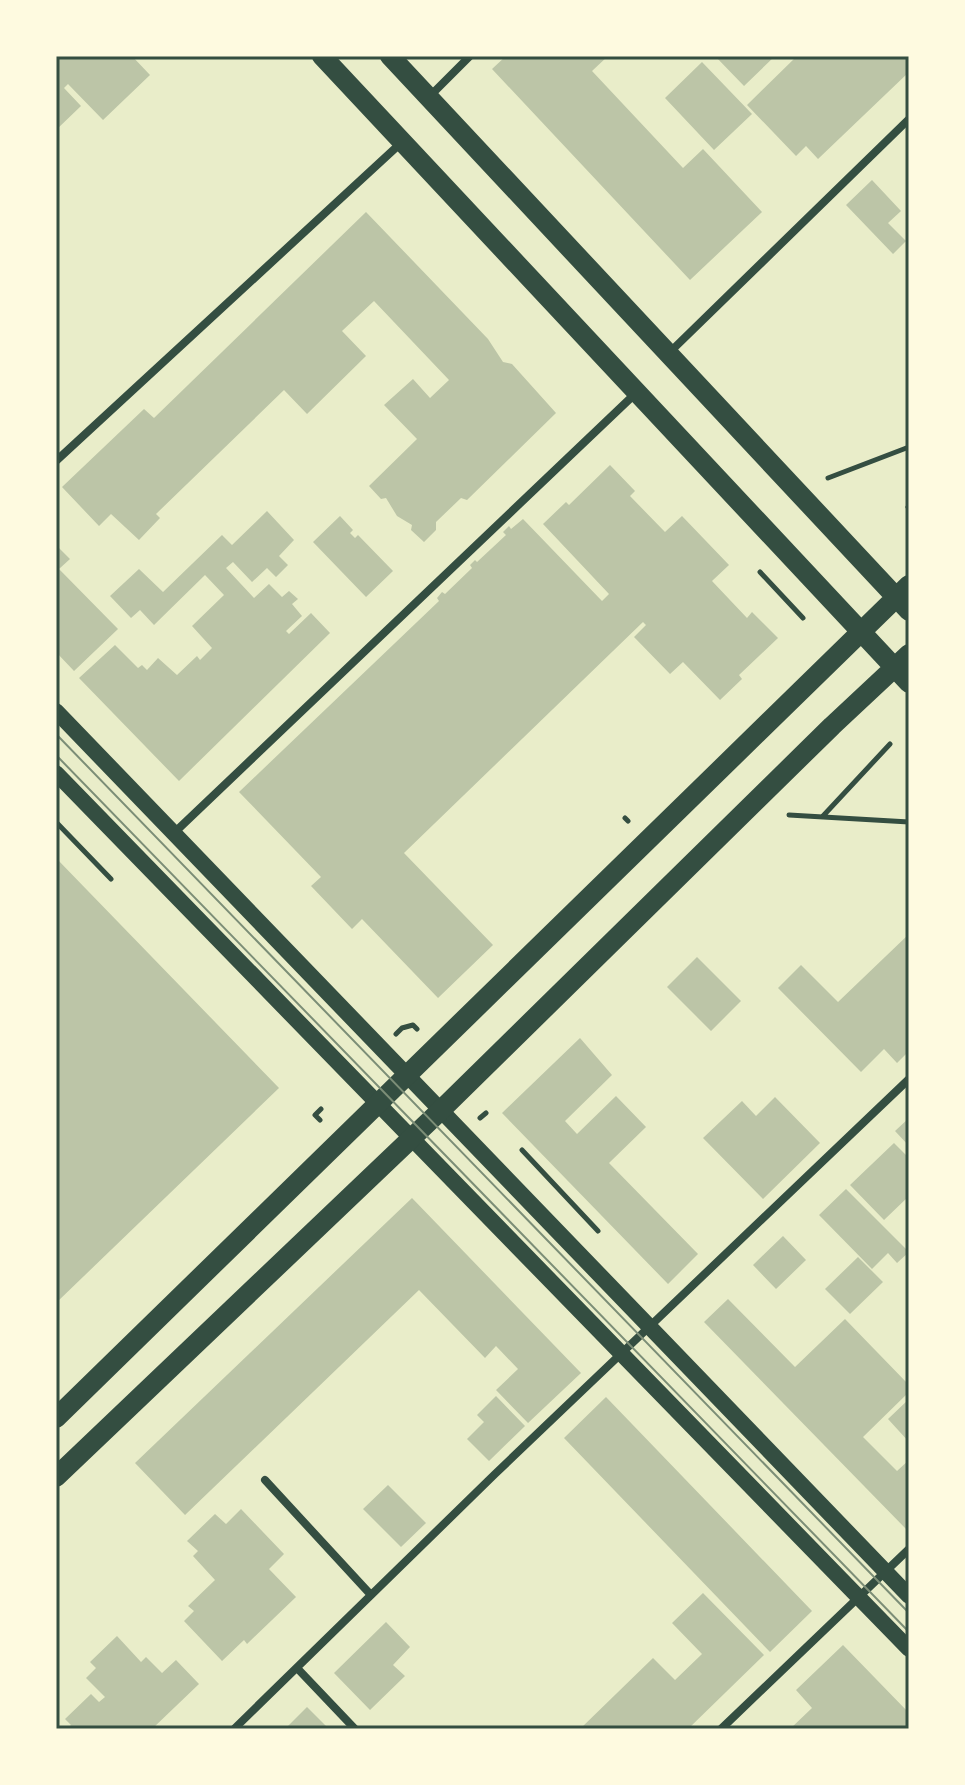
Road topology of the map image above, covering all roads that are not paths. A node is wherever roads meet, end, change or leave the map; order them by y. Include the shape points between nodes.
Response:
1 (322, 56) edge
2 (390, 56) edge
3 (470, 56) edge
4 (428, 97) junction
5 (909, 119) edge
6 (403, 141) junction
7 (669, 353) junction
8 (638, 392) junction
9 (56, 461) edge
10 (905, 598) edge
11 (861, 632) junction
12 (902, 661) edge
13 (909, 683) edge
14 (56, 711) edge
15 (56, 773) edge
16 (174, 833) junction
17 (407, 1076) junction
18 (909, 1079) edge
19 (378, 1104) junction
20 (440, 1111) junction
21 (412, 1138) junction
22 (649, 1328) junction
23 (622, 1354) junction
24 (58, 1412) edge
25 (56, 1477) edge
26 (265, 1480) dead end
27 (909, 1549) edge
28 (885, 1572) junction
29 (371, 1595) junction
30 (909, 1596) edge
31 (859, 1597) junction
32 (909, 1649) edge
33 (297, 1668) junction
34 (234, 1729) edge
35 (355, 1729) edge
36 (721, 1729) edge

1 - 6 main road
2 - 4 main road
3 - 4 street
4 - 7 main road
5 - 7 street
6 - 8 main road
6 - 9 street
7 - 10 main road
8 - 11 main road
8 - 16 street
10 - 11 main road
11 - 12 main road
11 - 17 main road
12 - 13 main road
12 - 20 main road
14 - 16 main road
15 - 19 main road
16 - 17 main road
17 - 19 main road
17 - 20 main road
18 - 22 street
19 - 21 main road
19 - 24 main road
20 - 21 main road
20 - 22 main road
21 - 23 main road
21 - 25 main road
22 - 23 street
22 - 28 main road
23 - 29 street
23 - 31 main road
26 - 29 street
27 - 28 street
28 - 30 main road
28 - 31 street
29 - 33 street
31 - 32 main road
31 - 36 street
33 - 34 street
33 - 35 street

